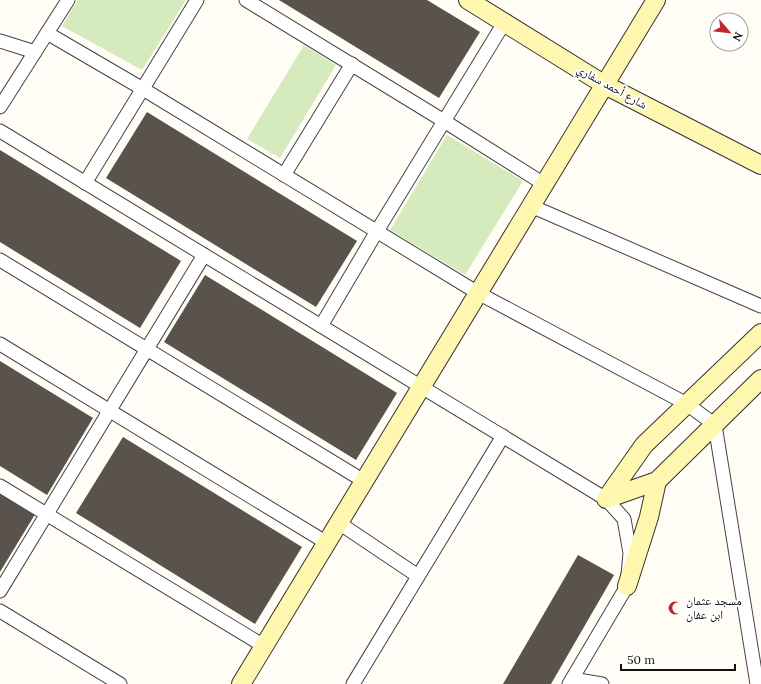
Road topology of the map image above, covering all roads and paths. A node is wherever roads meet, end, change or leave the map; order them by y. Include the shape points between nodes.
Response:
1 (68, 0) edge
2 (197, 0) edge
3 (246, 0) edge
4 (468, 0) edge
5 (656, 0) edge
6 (504, 23) junction
7 (47, 32) junction
8 (0, 41) edge
9 (35, 52) junction
10 (352, 64) junction
11 (605, 85) junction
12 (143, 89) junction
13 (0, 106) edge
14 (444, 121) junction
15 (0, 131) edge
16 (761, 165) edge
17 (284, 175) junction
18 (85, 183) junction
19 (544, 184) junction
20 (531, 206) junction
21 (377, 231) junction
22 (204, 255) junction
23 (0, 260) edge
24 (478, 293) junction
25 (761, 306) edge
26 (321, 326) junction
27 (761, 333) edge
28 (0, 344) edge
29 (146, 349) junction
30 (761, 379) edge
31 (421, 387) junction
32 (687, 404) junction
33 (109, 411) junction
34 (715, 425) junction
35 (503, 436) junction
36 (364, 481) junction
37 (657, 481) junction
38 (0, 486) edge
39 (606, 499) junction
40 (47, 514) junction
41 (339, 523) junction
42 (327, 543) junction
43 (418, 576) junction
44 (627, 586) junction
45 (0, 591) edge
46 (0, 611) edge
47 (264, 646) junction
48 (571, 682) edge
49 (120, 684) edge
50 (241, 684) edge
51 (353, 684) edge
52 (602, 684) edge
53 (757, 684) edge

1 - 7 street
2 - 12 street
3 - 10 street
4 - 6 street, شارع أحمد سفاري
5 - 11 street
6 - 11 street, شارع أحمد سفاري
6 - 14 street
7 - 9 street
7 - 12 street
8 - 9 street
9 - 13 street
10 - 14 street
10 - 17 street
11 - 16 street, شارع أحمد سفاري
11 - 19 street
12 - 17 street
12 - 18 street
14 - 19 street
14 - 21 street
15 - 18 street
17 - 21 street
18 - 22 street
19 - 20 street
20 - 24 street
20 - 25 street
21 - 24 street
21 - 26 street
22 - 26 street
22 - 29 street
23 - 29 street
24 - 31 street
24 - 32 street
26 - 31 street
27 - 32 street
28 - 33 street
29 - 33 street
29 - 36 street
30 - 34 street
31 - 35 street
31 - 36 street
32 - 34 street
32 - 39 street via 644,445
33 - 40 street
33 - 42 street
34 - 37 street
34 - 53 street
35 - 39 street
35 - 43 street
36 - 41 street
37 - 39 street
37 - 44 street via 649,517
38 - 40 street
39 - 44 street via 624,519 630,553
40 - 45 street
40 - 47 street
41 - 42 street
41 - 43 street
42 - 47 street
43 - 51 street
44 - 48 street
46 - 49 street
47 - 50 street
48 - 52 street

